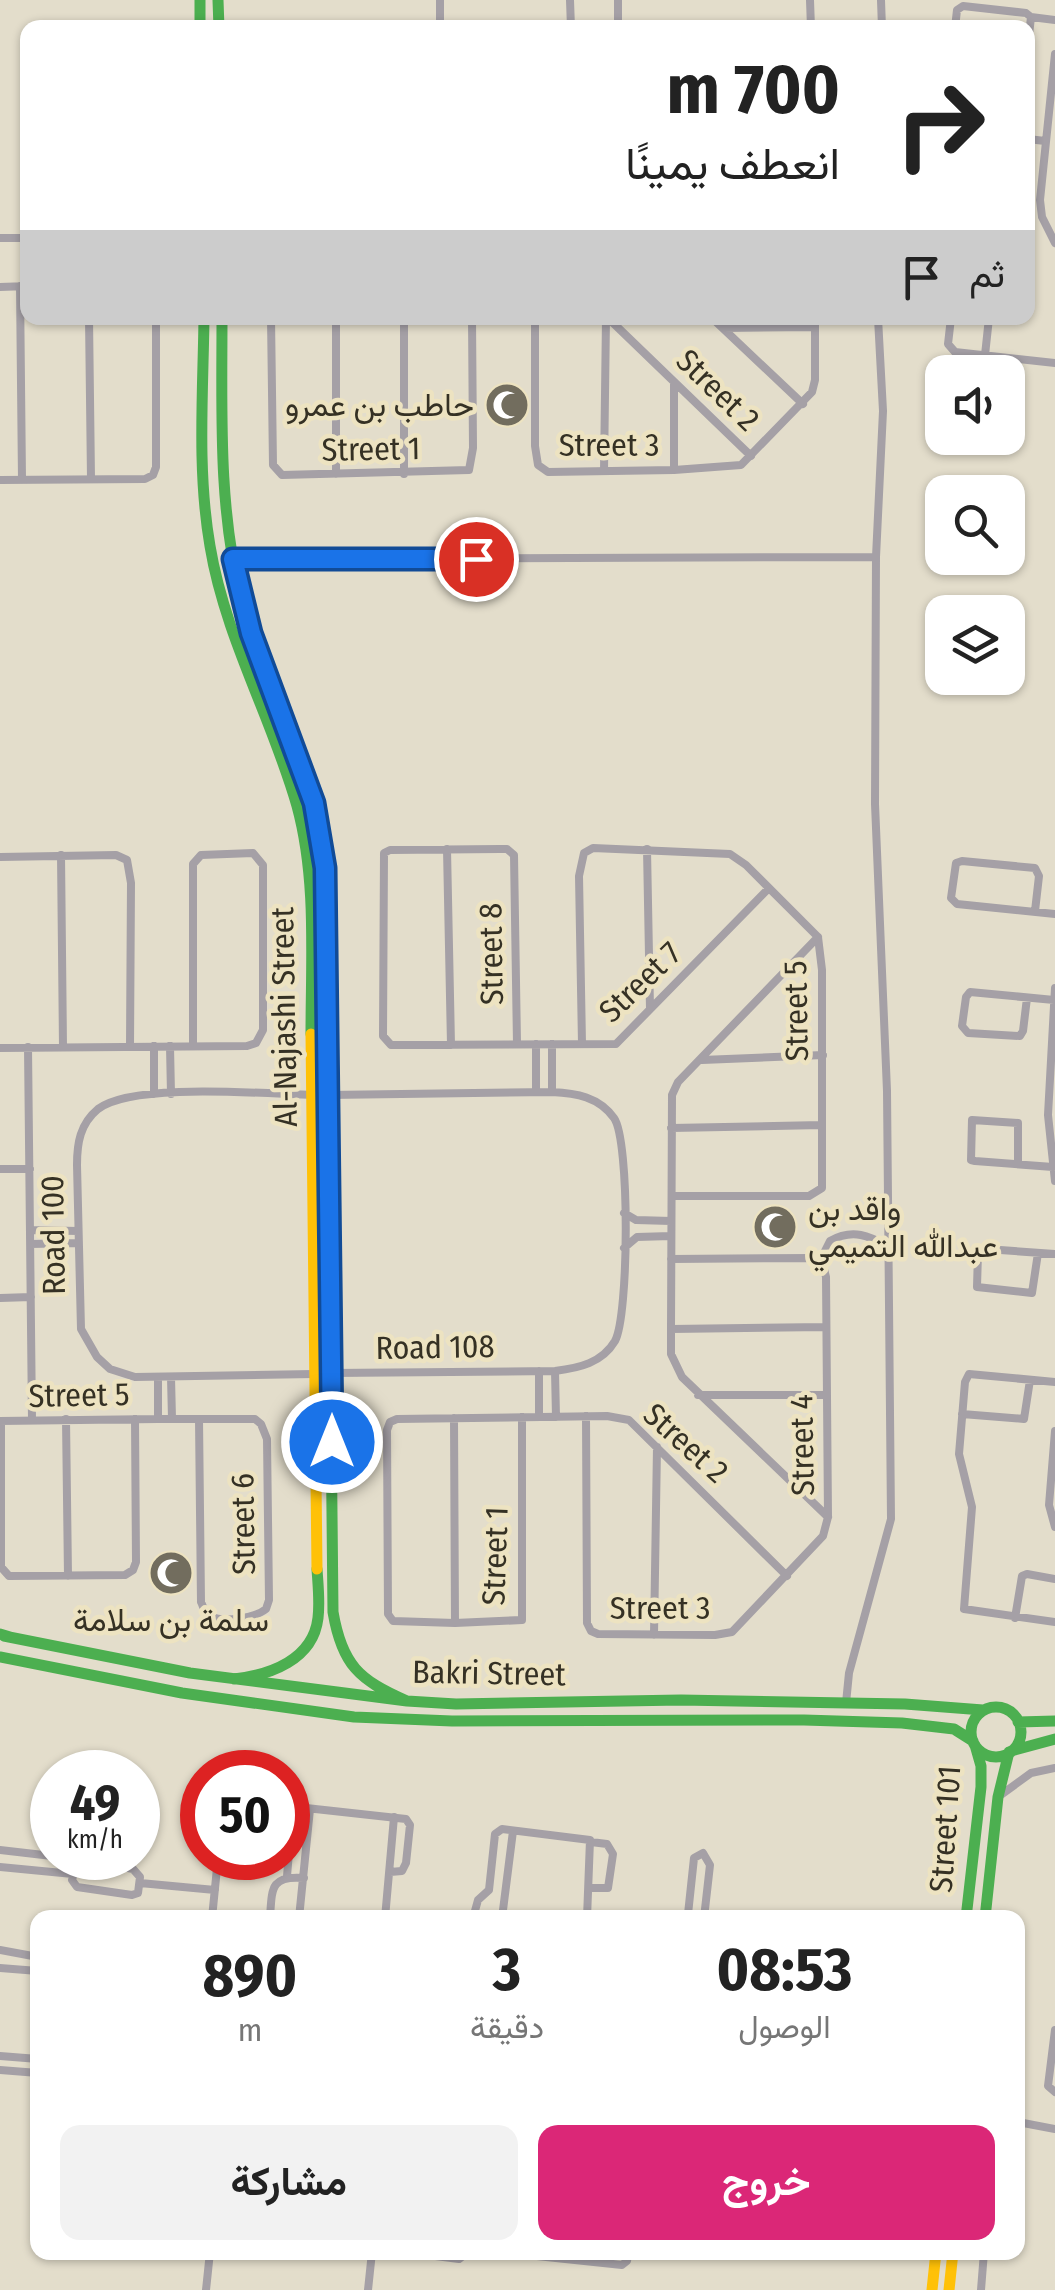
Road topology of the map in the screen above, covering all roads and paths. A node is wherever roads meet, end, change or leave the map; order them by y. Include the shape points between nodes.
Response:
1 (1031, 18) joint
2 (956, 20) edge
3 (1055, 20) edge
4 (1055, 54) edge
5 (1054, 72) edge
6 (1035, 140) edge
7 (1045, 141) junction
8 (1055, 243) edge
9 (24, 325) edge
10 (89, 325) edge
11 (156, 325) edge
12 (204, 325) edge
13 (222, 325) edge
14 (271, 325) edge
15 (336, 325) edge
16 (404, 325) edge
17 (472, 325) edge
18 (535, 325) edge
19 (607, 325) edge
20 (614, 325) edge
21 (720, 325) edge
22 (769, 325) edge
23 (815, 325) edge
24 (878, 325) edge
25 (951, 325) edge
26 (988, 325) edge
27 (723, 328) junction
28 (204, 346) junction
29 (222, 346) junction
30 (984, 355) joint
31 (1025, 360) edge
32 (1055, 363) edge
33 (204, 372) junction
34 (222, 374) junction
35 (674, 382) junction
36 (803, 404) junction
37 (751, 456) junction
38 (674, 470) junction
39 (604, 471) junction
40 (336, 474) junction
41 (404, 474) junction
42 (0, 480) edge
43 (22, 480) junction
44 (90, 480) junction
45 (876, 556) junction
46 (233, 559) junction
47 (647, 848) junction
48 (447, 850) junction
49 (61, 855) junction
50 (0, 857) edge
51 (769, 888) junction
52 (1036, 912) junction
53 (1055, 914) edge
54 (818, 937) junction
55 (310, 947) junction
56 (326, 948) junction
57 (327, 971) junction
58 (311, 974) junction
59 (1055, 988) edge
60 (1027, 998) junction
61 (1054, 1000) edge
62 (650, 1010) junction
63 (517, 1044) junction
64 (536, 1044) junction
65 (552, 1044) junction
66 (582, 1044) junction
67 (451, 1045) junction
68 (130, 1046) junction
69 (154, 1046) junction
70 (170, 1046) junction
71 (193, 1046) junction
72 (28, 1047) junction
73 (63, 1047) junction
74 (0, 1048) edge
75 (823, 1055) junction
76 (700, 1060) junction
77 (1052, 1062) edge
78 (536, 1092) junction
79 (552, 1092) junction
80 (154, 1094) junction
81 (171, 1094) junction
82 (313, 1095) junction
83 (329, 1095) junction
84 (822, 1125) junction
85 (670, 1128) junction
86 (1018, 1164) junction
87 (1053, 1167) edge
88 (30, 1169) junction
89 (0, 1170) edge
90 (1055, 1181) edge
91 (672, 1196) junction
92 (624, 1213) junction
93 (671, 1221) junction
94 (31, 1230) junction
95 (78, 1230) junction
96 (671, 1236) junction
97 (78, 1243) junction
98 (31, 1244) junction
99 (890, 1247) junction
100 (624, 1248) junction
101 (1038, 1253) junction
102 (1055, 1254) edge
103 (671, 1260) junction
104 (820, 1262) junction
105 (0, 1298) edge
106 (30, 1298) junction
107 (826, 1327) junction
108 (670, 1330) junction
109 (538, 1371) junction
110 (555, 1371) junction
111 (331, 1373) junction
112 (314, 1374) junction
113 (158, 1377) junction
114 (171, 1377) junction
115 (1030, 1380) junction
116 (1055, 1382) edge
117 (698, 1395) junction
118 (827, 1395) junction
119 (962, 1414) junction
120 (586, 1416) junction
121 (556, 1417) junction
122 (454, 1418) junction
123 (522, 1418) junction
124 (540, 1418) junction
125 (136, 1419) junction
126 (158, 1419) junction
127 (172, 1419) junction
128 (199, 1419) junction
129 (0, 1420) edge
130 (32, 1420) junction
131 (66, 1420) junction
132 (1055, 1431) edge
133 (657, 1447) junction
134 (317, 1511) junction
135 (332, 1511) junction
136 (828, 1517) junction
137 (1055, 1528) edge
138 (68, 1576) junction
139 (786, 1576) junction
140 (1055, 1579) edge
141 (1016, 1618) junction
142 (1055, 1622) edge
143 (455, 1623) junction
144 (654, 1636) junction
145 (2, 1638) edge
146 (0, 1657) edge
147 (234, 1679) junction
148 (652, 1700) junction
149 (407, 1701) junction
150 (846, 1703) junction
151 (983, 1710) junction
152 (571, 1720) junction
153 (1055, 1721) edge
154 (1018, 1722) junction
155 (1055, 1738) edge
156 (974, 1743) junction
157 (1010, 1752) junction
158 (1055, 1768) edge
159 (998, 1796) junction
160 (310, 1809) edge
161 (394, 1817) junction
162 (514, 1830) junction
163 (591, 1842) junction
164 (0, 1850) edge
165 (30, 1853) edge
166 (0, 1867) edge
167 (971, 1869) junction
168 (30, 1870) edge
169 (390, 1872) junction
170 (990, 1872) junction
171 (74, 1880) edge
172 (140, 1880) edge
173 (216, 1880) edge
174 (282, 1880) edge
175 (304, 1880) edge
176 (140, 1883) junction
177 (589, 1888) junction
178 (215, 1890) junction
179 (488, 1890) junction
180 (506, 1894) junction
181 (213, 1910) edge
182 (271, 1910) edge
183 (300, 1910) edge
184 (386, 1910) edge
185 (475, 1910) edge
186 (503, 1910) edge
187 (588, 1910) edge
188 (688, 1910) edge
189 (705, 1910) edge
190 (967, 1910) edge
191 (986, 1910) edge
192 (0, 1950) edge
193 (30, 1956) edge
194 (0, 1968) edge
195 (30, 1971) edge
196 (1055, 2030) edge
197 (0, 2056) edge
198 (30, 2058) edge
199 (0, 2070) edge
200 (30, 2072) edge
201 (1055, 2092) edge
202 (1025, 2126) edge
203 (1055, 2129) edge
204 (209, 2260) edge
205 (371, 2260) edge
206 (593, 2260) edge
207 (628, 2260) edge
208 (935, 2260) edge
209 (952, 2260) edge
210 (983, 2260) edge
211 (206, 2290) edge
212 (368, 2290) edge
213 (932, 2290) edge
214 (949, 2290) edge
215 (981, 2290) edge

1 - 2 street via 1026,12 962,6
1 - 3 street
4 - 5 street
5 - 7 street
6 - 7 street
7 - 8 street via 1042,217
9 - 43 street
10 - 44 street
11 - 44 street via 156,472 145,479
12 - 28 main road, Al-Najashi Street
13 - 29 main road, Al-Najashi Street
14 - 40 street, Street 1 via 273,465 282,475
15 - 40 street
16 - 41 street
17 - 41 street, Street 1 via 472,464 462,472
18 - 39 street, Street 3 via 538,465 548,472
19 - 39 street
20 - 35 street, Street 2
21 - 27 street
22 - 27 street
23 - 36 street via 815,380
24 - 45 street via 883,411
25 - 30 street via 950,349
26 - 30 street
27 - 36 street
28 - 29 main road
28 - 33 main road, Al-Najashi Street
29 - 34 main road, Al-Najashi Street
31 - 32 street
33 - 34 main road via 215,367
33 - 55 main road, Al-Najashi Street via 204,480 214,572 298,808
34 - 46 main road, Al-Najashi Street
35 - 37 street, Street 2
35 - 38 street
36 - 37 street, Street 3
37 - 38 street, Street 3 via 737,467
38 - 39 street, Street 3
40 - 41 street, Street 1
42 - 43 street
43 - 44 street
45 - 46 street
45 - 99 street via 874,804
46 - 56 main road, Al-Najashi Street via 251,633 314,803 325,868
47 - 51 street via 730,854
47 - 62 street
47 - 66 street via 594,848 580,862
48 - 63 street, Street 8 via 506,849 514,855
48 - 67 street
48 - 67 street, Street 8 via 384,854 384,1036 391,1045
49 - 50 street
49 - 68 street via 116,855 129,864
49 - 73 street
51 - 54 street
51 - 62 street, Street 7
52 - 52 street via 953,902 956,863 1035,868
52 - 53 street
54 - 75 street, Street 5
54 - 76 street, Street 5
55 - 56 main road
55 - 58 main road, Al-Najashi Street
56 - 57 main road, Al-Najashi Street
57 - 58 main road via 320,966
57 - 83 main road, Al-Najashi Street
58 - 82 main road, Al-Najashi Street
59 - 61 street
60 - 60 street via 968,993 964,1030 1020,1036
60 - 61 street
61 - 77 street
62 - 66 street, Street 7 via 616,1044
63 - 64 street, Street 7
63 - 67 street, Street 8
64 - 65 street, Street 7
64 - 78 street
65 - 66 street, Street 7
65 - 79 street
68 - 69 street
68 - 73 street
69 - 70 street
69 - 80 street
70 - 71 street
70 - 81 street
71 - 71 street via 248,1046 260,1039 262,865 253,853 201,855 193,864
72 - 73 street
72 - 74 street
72 - 88 street
75 - 76 street
75 - 84 street, Street 5
76 - 85 street, Street 5 via 672,1094
77 - 87 street
78 - 79 street, Road 108
78 - 83 street, Road 108
79 - 92 street, Road 108 via 592,1099 614,1117 624,1148
80 - 81 street, Road 100
80 - 95 street, Road 100 via 102,1106 82,1128
81 - 82 street, Road 100
82 - 112 main road, Al-Najashi Street
83 - 111 main road, Al-Najashi Street
84 - 85 street
84 - 91 street, Street 5 via 822,1188 816,1194
85 - 91 street, Street 5
86 - 86 street via 971,1160 972,1120 1018,1123
86 - 87 street
87 - 90 street
88 - 89 street
88 - 94 street
91 - 93 street, Street 5
92 - 93 street
92 - 100 street, Road 108
93 - 96 street, Street 5
94 - 95 street
94 - 98 street
95 - 97 street, Road 100
96 - 100 street via 637,1237
96 - 103 street, Street 5
97 - 98 street
97 - 113 street, Road 100 via 87,1342 110,1368
98 - 106 street
99 - 104 street via 850,1233 830,1241
99 - 150 street via 891,1519
100 - 110 street, Road 108 via 616,1339 585,1366
101 - 101 street via 980,1250 977,1287 1032,1294
101 - 102 street
103 - 104 street
103 - 108 street, Street 4
104 - 107 street, Street 4
105 - 106 street
106 - 130 street
107 - 108 street
107 - 118 street, Street 4
108 - 117 street, Street 4 via 674,1364
109 - 110 street, Road 108
109 - 111 street, Road 108
109 - 124 street, Road 108
110 - 121 street
111 - 135 main road, Al-Najashi Street
112 - 114 street, Road 100
112 - 134 main road, Al-Najashi Street
113 - 114 street, Road 100
113 - 126 street, Street 5
114 - 127 street, Street 5
115 - 116 street
115 - 119 street via 969,1374
115 - 119 street via 1024,1420
117 - 118 street
117 - 136 street, Street 4
118 - 136 street, Street 4
119 - 141 street via 959,1454 972,1506 963,1606
120 - 121 street, Street 2
120 - 133 street, Street 2 via 629,1420
120 - 144 street, Street 3 via 587,1623 598,1634
121 - 124 street, Street 2
122 - 123 street, Street 1
122 - 143 street
122 - 143 street, Street 1 via 390,1422 387,1485 388,1614 400,1624
123 - 124 street, Street 2
123 - 143 street, Street 1 via 522,1620
125 - 126 street, Street 5
125 - 131 street, Street 5
125 - 138 street via 133,1570
126 - 127 street, Street 5
127 - 128 street, Street 5
128 - 128 street, Street 6 via 202,1602 213,1617 252,1617 269,1600 267,1440 255,1419
129 - 130 street, Street 5
129 - 138 street via 1,1567 9,1576
130 - 131 street, Street 5
131 - 138 street
132 - 137 street via 1049,1505
133 - 139 street, Street 2
133 - 144 street
134 - 135 main road via 326,1517
134 - 147 main road, Al-Najashi Street via 312,1637 280,1669
135 - 149 main road, Al-Najashi Street via 336,1640 351,1670
136 - 139 street, Street 3 via 823,1536
139 - 144 street, Street 3 via 732,1632
140 - 141 street via 1022,1576
141 - 142 street
145 - 147 main road, Bakri Street
146 - 152 main road, Bakri Street via 182,1693 354,1717
147 - 149 main road, Bakri Street
148 - 149 main road, Bakri Street
148 - 150 main road, Bakri Street
148 - 152 main road via 649,1713
150 - 151 main road, Bakri Street
151 - 154 main road via 1004,1708
151 - 156 main road via 972,1724
152 - 156 main road, Bakri Street via 902,1723 954,1729
153 - 154 main road
154 - 157 main road via 1020,1738
155 - 157 main road
156 - 157 main road via 992,1756
156 - 167 main road, Street 101 via 982,1787
157 - 159 main road, Street 101
158 - 159 street via 1031,1772
159 - 170 main road, Street 101
160 - 161 street
161 - 169 street
161 - 169 street via 410,1825 405,1868
162 - 163 street
162 - 179 street via 496,1832
162 - 180 street
163 - 177 street
163 - 177 street via 607,1844 613,1854 608,1888
164 - 165 street
166 - 168 street
167 - 170 main road
167 - 190 main road, Street 101
169 - 184 street
170 - 191 main road, Street 101
171 - 176 street via 77,1887 132,1895
172 - 176 street
173 - 178 street
174 - 182 street via 273,1888
175 - 183 street
176 - 178 street
177 - 187 street
178 - 181 street
179 - 180 street
179 - 185 street
180 - 186 street
188 - 189 street via 694,1858 703,1854 710,1865
192 - 193 street
194 - 195 street
196 - 201 street via 1048,2086
197 - 198 street
199 - 200 street
202 - 203 street
204 - 211 street
205 - 212 street
206 - 207 street
208 - 213 main road
209 - 214 main road
210 - 215 street

